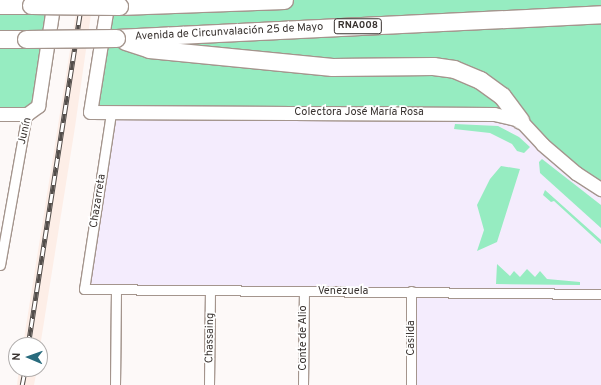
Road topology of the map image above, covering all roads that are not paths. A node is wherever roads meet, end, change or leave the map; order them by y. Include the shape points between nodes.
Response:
1 (54, 0) edge
2 (284, 0) edge
3 (120, 2) edge
4 (0, 5) edge
5 (601, 14) edge
6 (116, 38) junction
7 (0, 39) edge
8 (111, 113) junction
9 (0, 114) edge
10 (27, 114) junction
11 (520, 120) junction
12 (601, 189) edge
13 (0, 265) edge
14 (84, 289) joint
15 (116, 291) junction
16 (210, 291) junction
17 (304, 291) junction
18 (411, 291) junction
19 (601, 294) edge
20 (115, 385) edge
21 (209, 385) edge
22 (303, 385) edge
23 (411, 385) edge

1 - 10 main road, Junín via 38,106
2 - 3 highway
3 - 4 highway, bridge
3 - 8 main road, Colectora José María Rosa via 90,112
5 - 6 highway, Avenida de Circunvalación 25 de Mayo / RNA008
6 - 7 highway, Avenida de Circunvalación 25 de Mayo / RNA008, bridge
6 - 11 highway via 149,49 306,65 433,66 454,69 480,80 502,96
8 - 11 main road, Colectora José María Rosa via 461,112 494,114
8 - 14 street, Chazarreta
9 - 10 main road
10 - 13 street, Junín
11 - 12 main road via 542,144 576,173
14 - 15 street, Venezuela
15 - 16 street, Venezuela
15 - 20 street
16 - 17 street, Venezuela
16 - 21 street, Chassaing
17 - 18 street, Venezuela
17 - 22 street, Conte de Alio
18 - 19 street, Venezuela
18 - 23 street, Casilda

